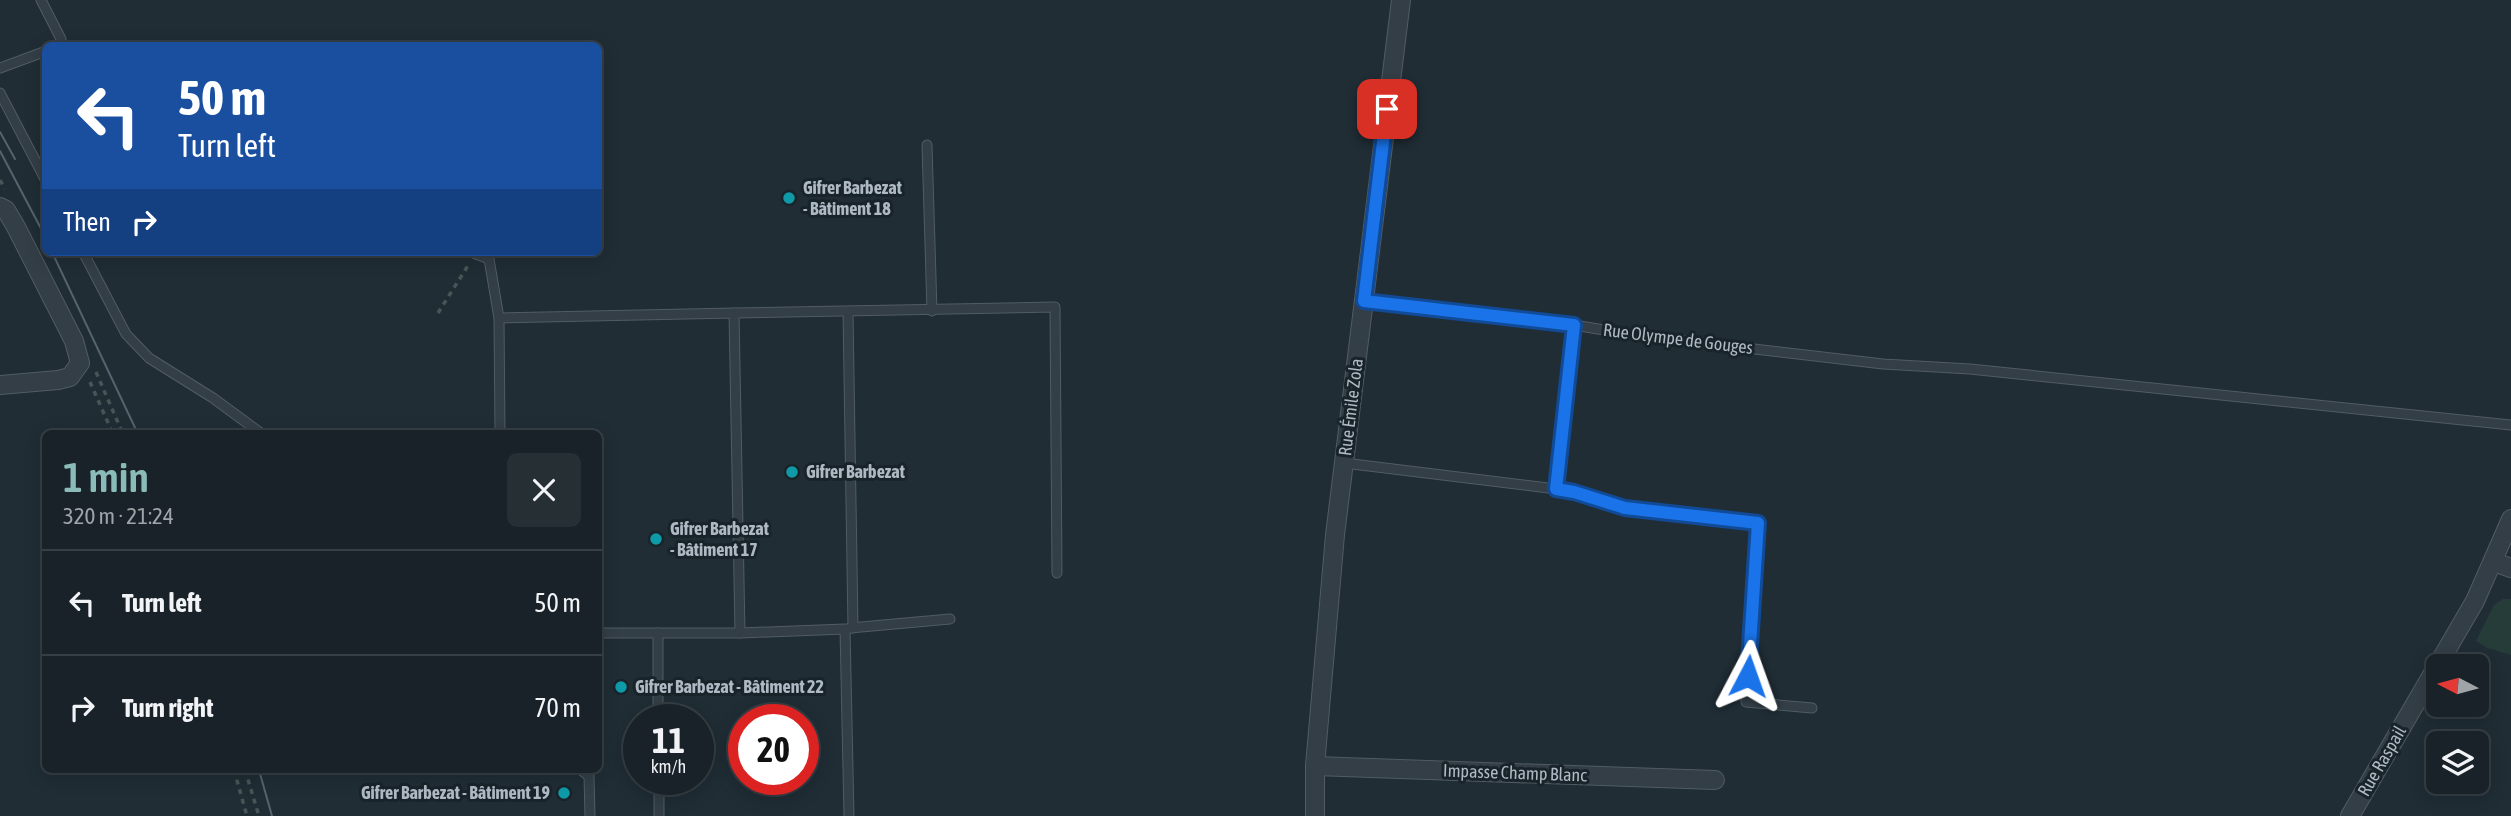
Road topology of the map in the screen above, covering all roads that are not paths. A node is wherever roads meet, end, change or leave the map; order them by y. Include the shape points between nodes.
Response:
1 (41, 0) edge
2 (1401, 0) edge
3 (61, 42) edge
4 (42, 52) edge
5 (0, 68) edge
6 (0, 93) edge
7 (927, 145) dead end
8 (42, 173) edge
9 (4, 202) edge
10 (85, 256) edge
11 (482, 256) edge
12 (1364, 301) junction
13 (932, 311) junction
14 (848, 312) junction
15 (734, 313) junction
16 (499, 318) junction
17 (1574, 325) junction
18 (0, 385) edge
19 (2511, 425) edge
20 (257, 430) edge
21 (500, 430) edge
22 (1344, 463) junction
23 (1556, 489) junction
24 (2511, 519) edge
25 (2502, 565) edge
26 (1057, 573) dead end
27 (950, 619) dead end
28 (849, 628) junction
29 (602, 633) edge
30 (658, 633) junction
31 (740, 633) junction
32 (658, 704) edge
33 (1812, 708) dead end
34 (1315, 766) junction
35 (585, 773) edge
36 (1716, 780) dead end
37 (659, 795) edge
38 (590, 816) edge
39 (659, 816) edge
40 (849, 816) edge
41 (1315, 816) edge
42 (2350, 816) edge

1 - 3 lane
2 - 12 street, Rue Émile Zola
4 - 5 lane
6 - 8 lane
7 - 13 lane
9 - 18 street via 74,341 80,363 70,377
10 - 20 lane via 126,334 149,358
11 - 16 lane via 489,259
12 - 17 lane, Rue Olympe de Gouges
12 - 22 street, Rue Émile Zola
13 - 14 lane
13 - 26 lane via 1055,307
14 - 15 lane
14 - 28 lane
15 - 16 lane
15 - 31 lane
16 - 21 lane
17 - 19 lane, Rue Olympe de Gouges via 1883,364
17 - 23 lane
22 - 23 lane
22 - 34 street, Rue Émile Zola
23 - 33 lane via 1625,508 1758,523 1746,702
24 - 25 street, Rue Raspail
25 - 42 street, Rue Raspail via 2475,601
27 - 28 lane
28 - 31 lane
28 - 40 lane
29 - 30 lane
30 - 31 lane
30 - 32 lane
34 - 36 street, Impasse Champ Blanc
34 - 41 street, Rue Émile Zola
35 - 38 lane via 589,776
37 - 39 lane

